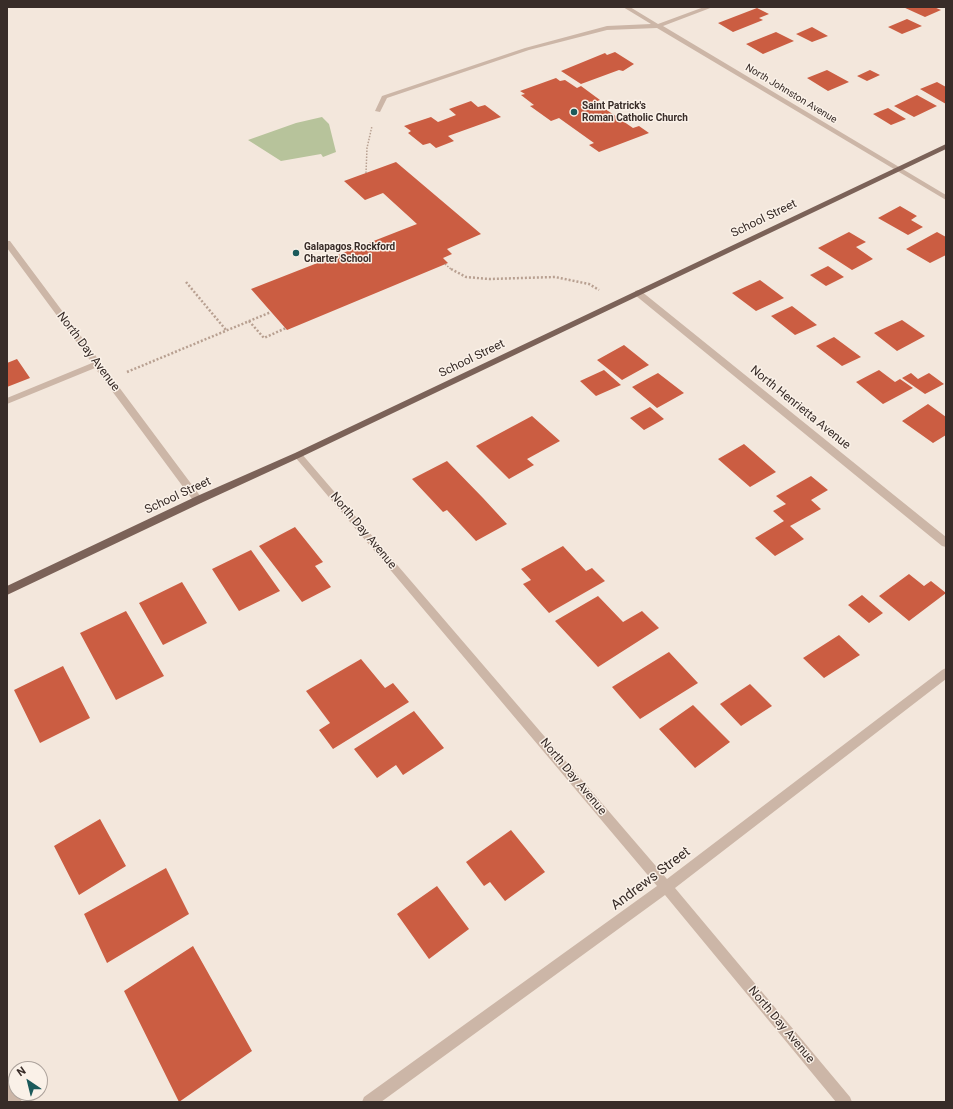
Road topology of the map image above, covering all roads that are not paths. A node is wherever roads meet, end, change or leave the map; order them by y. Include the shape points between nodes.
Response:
1 (626, 7) edge
2 (710, 7) edge
3 (658, 26) junction
4 (378, 111) road end
5 (946, 146) edge
6 (898, 169) junction
7 (946, 198) edge
8 (7, 243) edge
9 (16, 255) junction
10 (7, 259) edge
11 (638, 293) junction
12 (97, 364) junction
13 (7, 401) edge
14 (298, 455) junction
15 (198, 500) junction
16 (946, 543) edge
17 (7, 592) edge
18 (946, 674) edge
19 (666, 887) junction
20 (7, 1082) edge
21 (15, 1102) edge
22 (369, 1102) edge
23 (845, 1102) edge

1 - 3 street, North Johnston Avenue
2 - 3 street
3 - 4 street via 607,28 527,49 384,97
3 - 6 street, North Johnston Avenue
5 - 6 main road, School Street
6 - 7 street, North Johnston Avenue
6 - 11 main road, School Street
8 - 9 street, North Day Avenue
9 - 10 street
9 - 12 street, North Day Avenue
11 - 14 main road, School Street
11 - 16 street, North Henrietta Avenue
12 - 13 street
12 - 15 street, North Day Avenue
14 - 15 main road, School Street
14 - 19 street, North Day Avenue
15 - 17 main road, School Street
18 - 19 street, Andrews Street
19 - 22 street, Andrews Street
19 - 23 street, North Day Avenue
20 - 21 street

